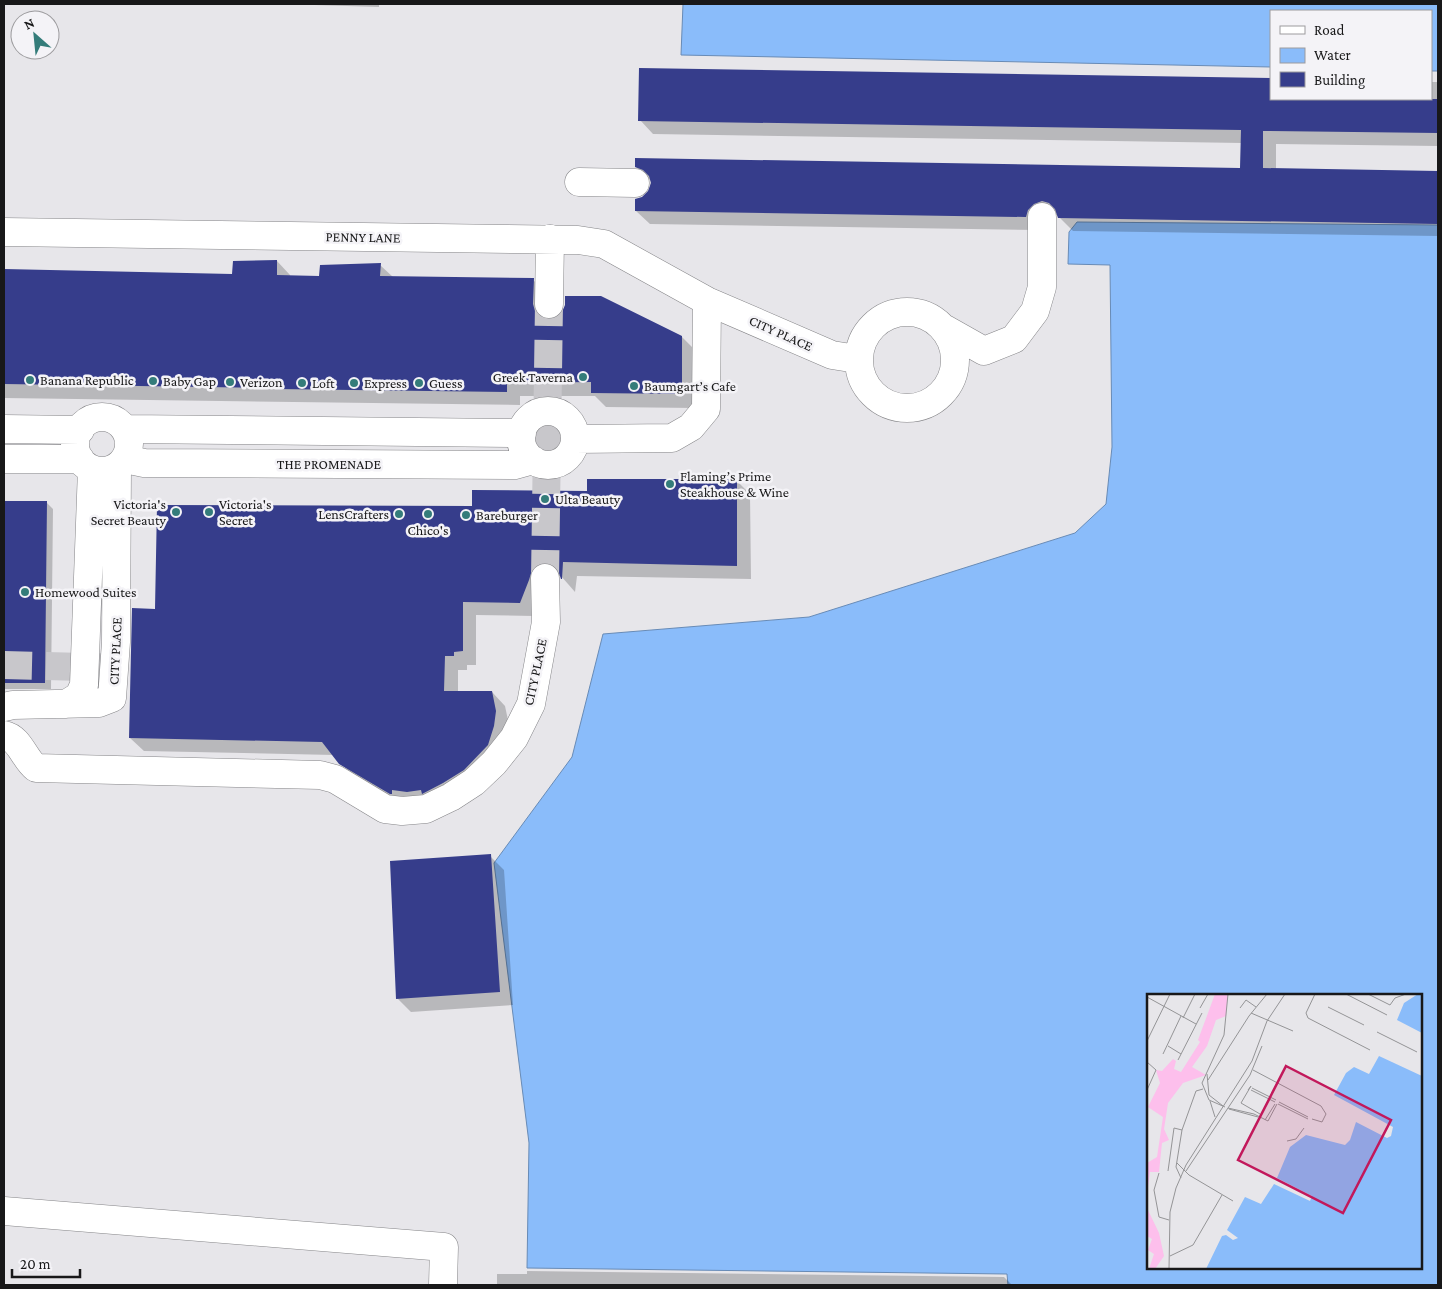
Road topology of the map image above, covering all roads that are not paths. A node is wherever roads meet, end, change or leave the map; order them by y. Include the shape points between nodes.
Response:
1 (580, 182) dead end
2 (635, 183) dead end
3 (1042, 217) dead end
4 (4, 232) edge
5 (550, 240) junction
6 (707, 301) junction
7 (549, 304) tunnel mouth
8 (945, 329) junction
9 (984, 351) junction
10 (857, 359) junction
11 (949, 384) junction
12 (4, 428) edge
13 (125, 429) junction
14 (80, 430) junction
15 (522, 433) junction
16 (575, 438) junction
17 (4, 459) edge
18 (533, 460) junction
19 (104, 464) junction
20 (545, 578) tunnel mouth
21 (7, 705) edge
22 (4, 735) edge
23 (4, 1211) edge
24 (443, 1285) edge

1 - 2 street
3 - 9 street via 1042,287 1035,311 1014,339
4 - 5 street, PENNY LANE
5 - 6 street, PENNY LANE via 604,244
5 - 7 street
6 - 10 street, CITY PLACE via 832,355
6 - 16 street via 706,409 691,427 672,438
8 - 9 street
8 - 10 street via 930,317 912,311 893,313 875,322 862,338
8 - 11 street via 954,347 955,366
9 - 11 street
10 - 11 street via 862,380 874,396 888,405 904,409 921,406 936,399
12 - 14 street
13 - 14 street via 108,418 97,418
13 - 15 street
13 - 19 street via 129,450
14 - 19 street via 76,450
15 - 16 street via 531,417 547,411 564,416 574,430
15 - 18 street via 523,448
16 - 18 street via 570,454 557,463 541,464
17 - 19 street, THE PROMENADE
18 - 19 street, THE PROMENADE via 515,465
19 - 21 street, CITY PLACE via 116,642 112,698 99,703
20 - 22 street, CITY PLACE via 546,622 530,704 514,738 474,782 426,808 386,809 335,779 320,775 36,768 16,742
23 - 24 street via 444,1247

